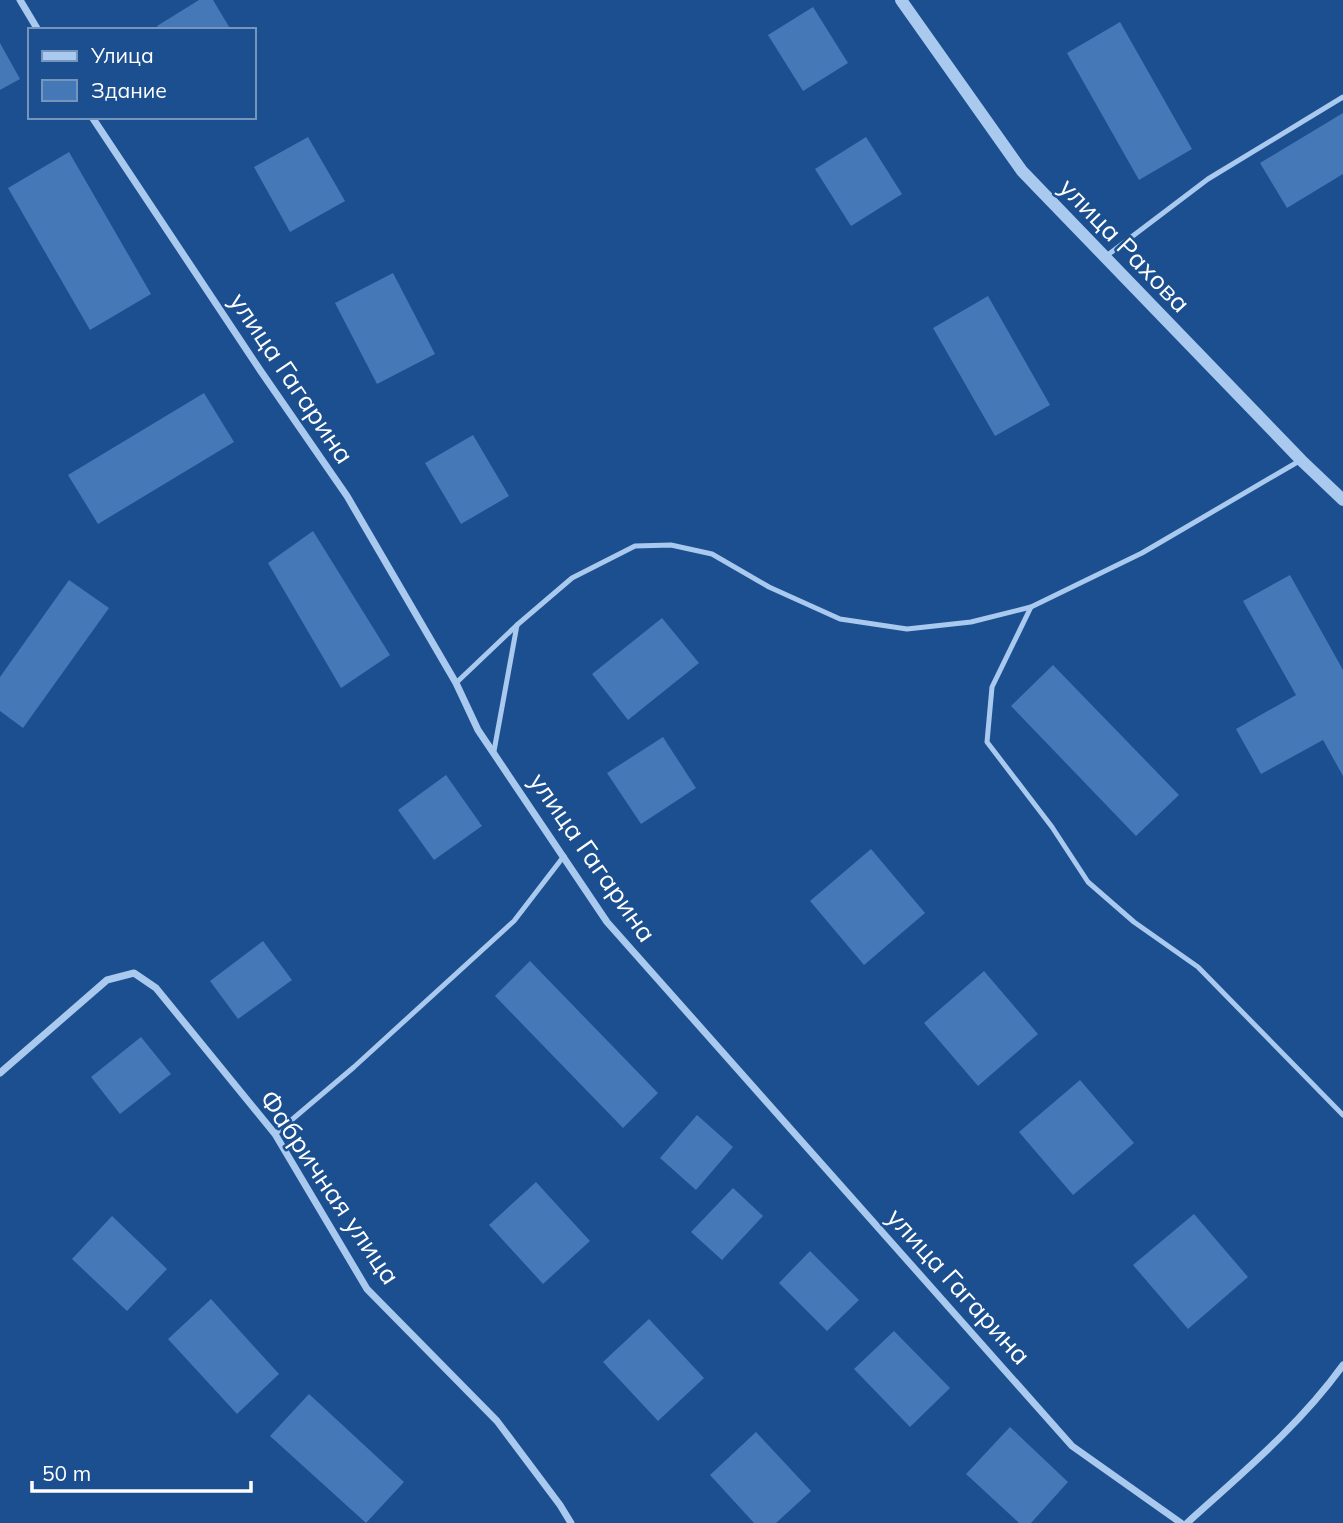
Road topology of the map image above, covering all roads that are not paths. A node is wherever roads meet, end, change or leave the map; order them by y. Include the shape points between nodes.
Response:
1 (20, 0) edge
2 (901, 0) edge
3 (37, 28) edge
4 (1343, 97) edge
5 (93, 119) edge
6 (1105, 257) junction
7 (1301, 460) junction
8 (1343, 500) edge
9 (1031, 607) junction
10 (517, 625) junction
11 (456, 683) junction
12 (494, 751) junction
13 (564, 856) junction
14 (0, 1073) edge
15 (1343, 1115) edge
16 (275, 1134) junction
17 (1343, 1365) edge
18 (571, 1523) edge
19 (1181, 1523) edge
20 (1186, 1523) edge

1 - 3 street
2 - 6 street, улица Рахова via 1022,171
4 - 6 lane via 1208,179
5 - 11 street, улица Гагарина via 347,496
6 - 7 street, улица Рахова
7 - 8 street, улица Рахова
7 - 9 lane via 1142,553
9 - 10 lane via 971,622 907,629 840,619 769,587 712,554 659,545 635,546 572,578
9 - 15 lane via 992,687 987,742 1087,882 1198,967
10 - 11 lane
10 - 12 lane
11 - 12 street, улица Гагарина via 478,730
12 - 13 street, улица Гагарина
13 - 16 lane via 514,921
13 - 19 street, улица Гагарина via 607,922 1072,1446
14 - 16 street, Фабричная улица via 107,980 134,973 156,988
16 - 18 street, Фабричная улица via 367,1289 497,1421
17 - 20 street via 1265,1451

